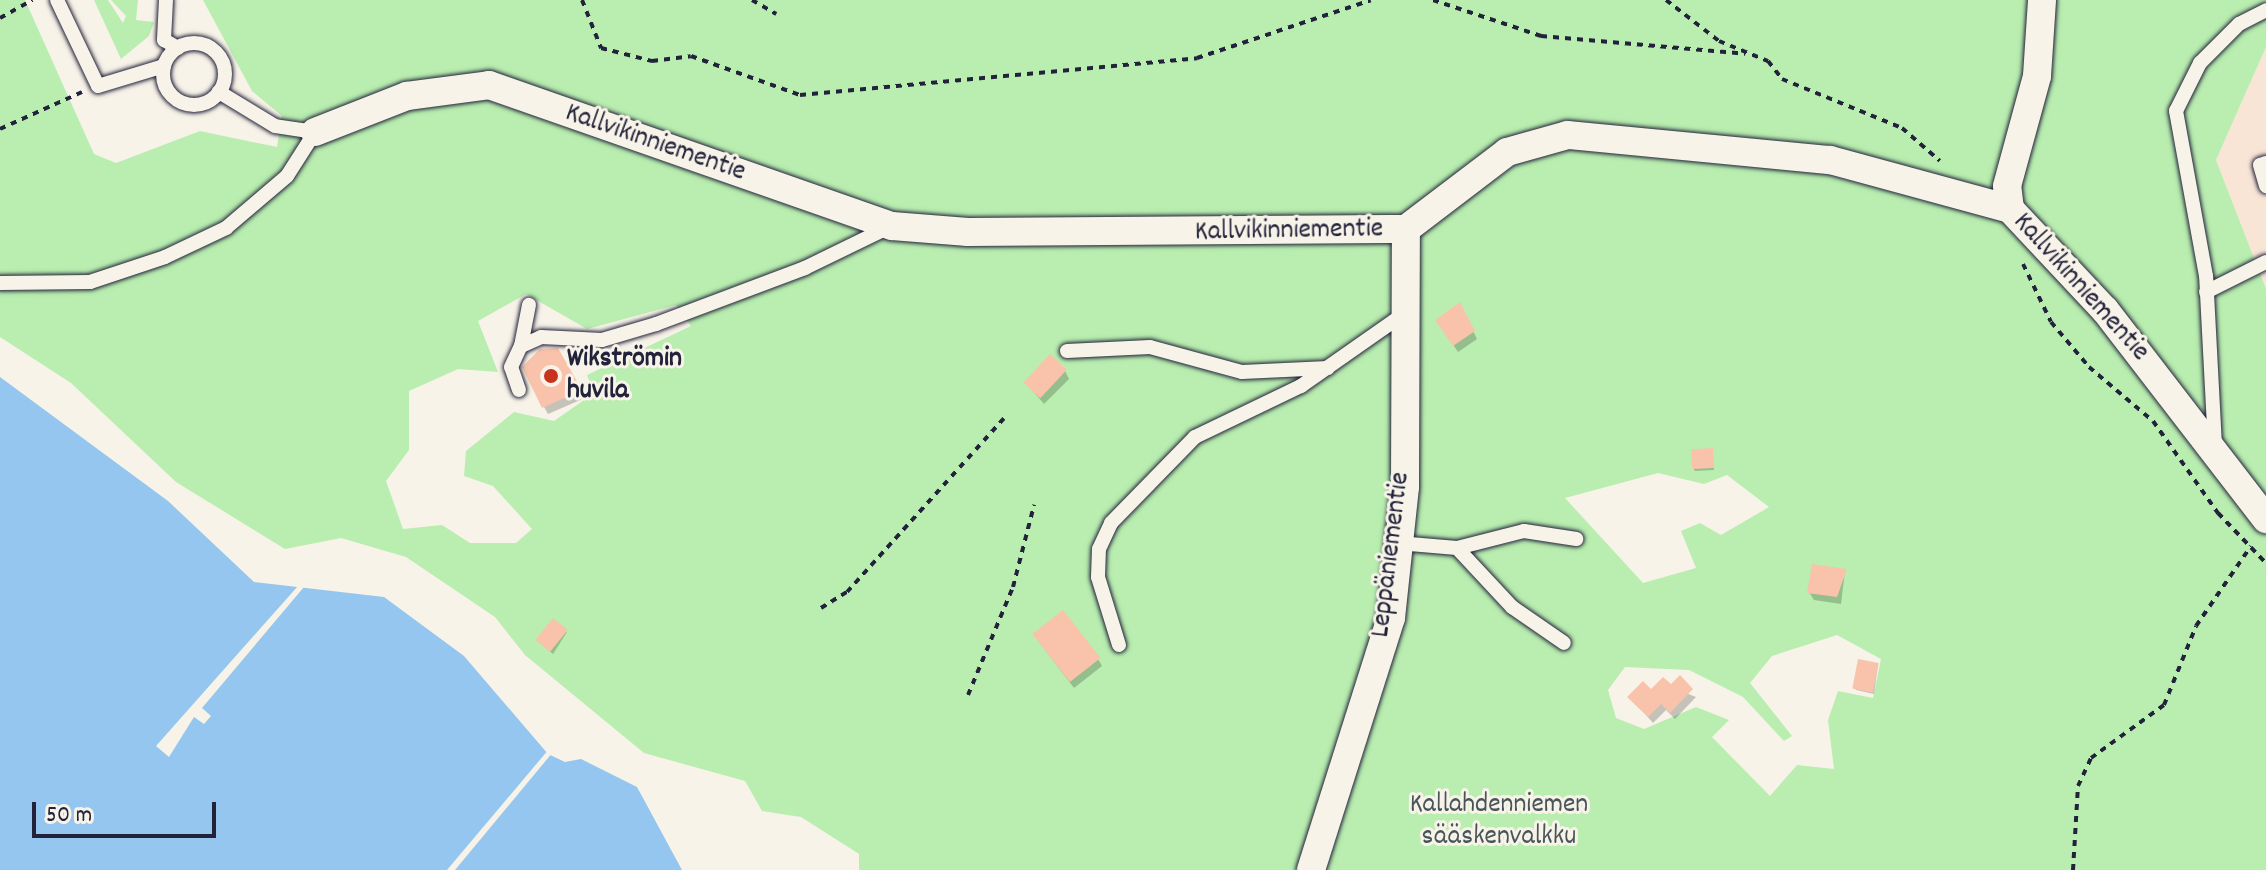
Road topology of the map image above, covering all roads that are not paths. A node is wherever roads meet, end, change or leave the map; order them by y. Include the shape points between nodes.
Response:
1 (57, 0) edge
2 (166, 0) edge
3 (2042, 0) edge
4 (2262, 0) edge
5 (2266, 8) edge
6 (178, 48) junction
7 (164, 66) junction
8 (219, 92) junction
9 (315, 132) junction
10 (2266, 163) edge
11 (2266, 186) edge
12 (2010, 209) junction
13 (892, 226) junction
14 (1406, 229) junction
15 (2266, 262) edge
16 (0, 283) edge
17 (2206, 292) junction
18 (529, 305) dead end
19 (1401, 316) junction
20 (521, 346) junction
21 (1067, 351) dead end
22 (1328, 368) junction
23 (519, 390) dead end
24 (2216, 446) junction
25 (2262, 526) edge
26 (1576, 539) dead end
27 (1398, 543) junction
28 (1457, 548) junction
29 (1564, 643) dead end
30 (1119, 645) dead end
31 (1311, 870) edge

1 - 7 lane via 98,86
2 - 6 lane via 164,40
3 - 12 street via 2037,76 2007,186
4 - 5 lane
5 - 17 lane via 2200,63 2176,111
6 - 7 lane
6 - 8 lane via 194,42 214,50 225,68
7 - 8 lane via 167,90 183,103 204,103
8 - 9 lane, Kallvikinniementie via 275,126
9 - 13 street, Kallvikinniementie via 407,96 489,85
9 - 16 lane via 287,176 226,228 90,282
10 - 11 lane via 2260,165
12 - 14 street, Kallvikinniementie via 1830,160 1568,135 1507,152
12 - 24 street, Kallvikinniementie via 2105,310
13 - 14 street, Kallvikinniementie via 968,232
13 - 20 lane via 730,300 656,324 602,340 541,337
14 - 19 street, Leppäniementie
15 - 17 lane
17 - 24 lane
18 - 20 lane
19 - 22 lane
19 - 27 street, Leppäniementie via 1405,487
20 - 23 lane via 511,367
21 - 22 lane via 1150,347 1242,372
22 - 30 lane via 1195,437 1111,523 1099,549 1098,577
24 - 25 street, Kallvikinniementie
26 - 28 lane via 1524,531
27 - 28 lane
27 - 31 street, Leppäniementie via 1391,618
28 - 29 lane via 1512,607

